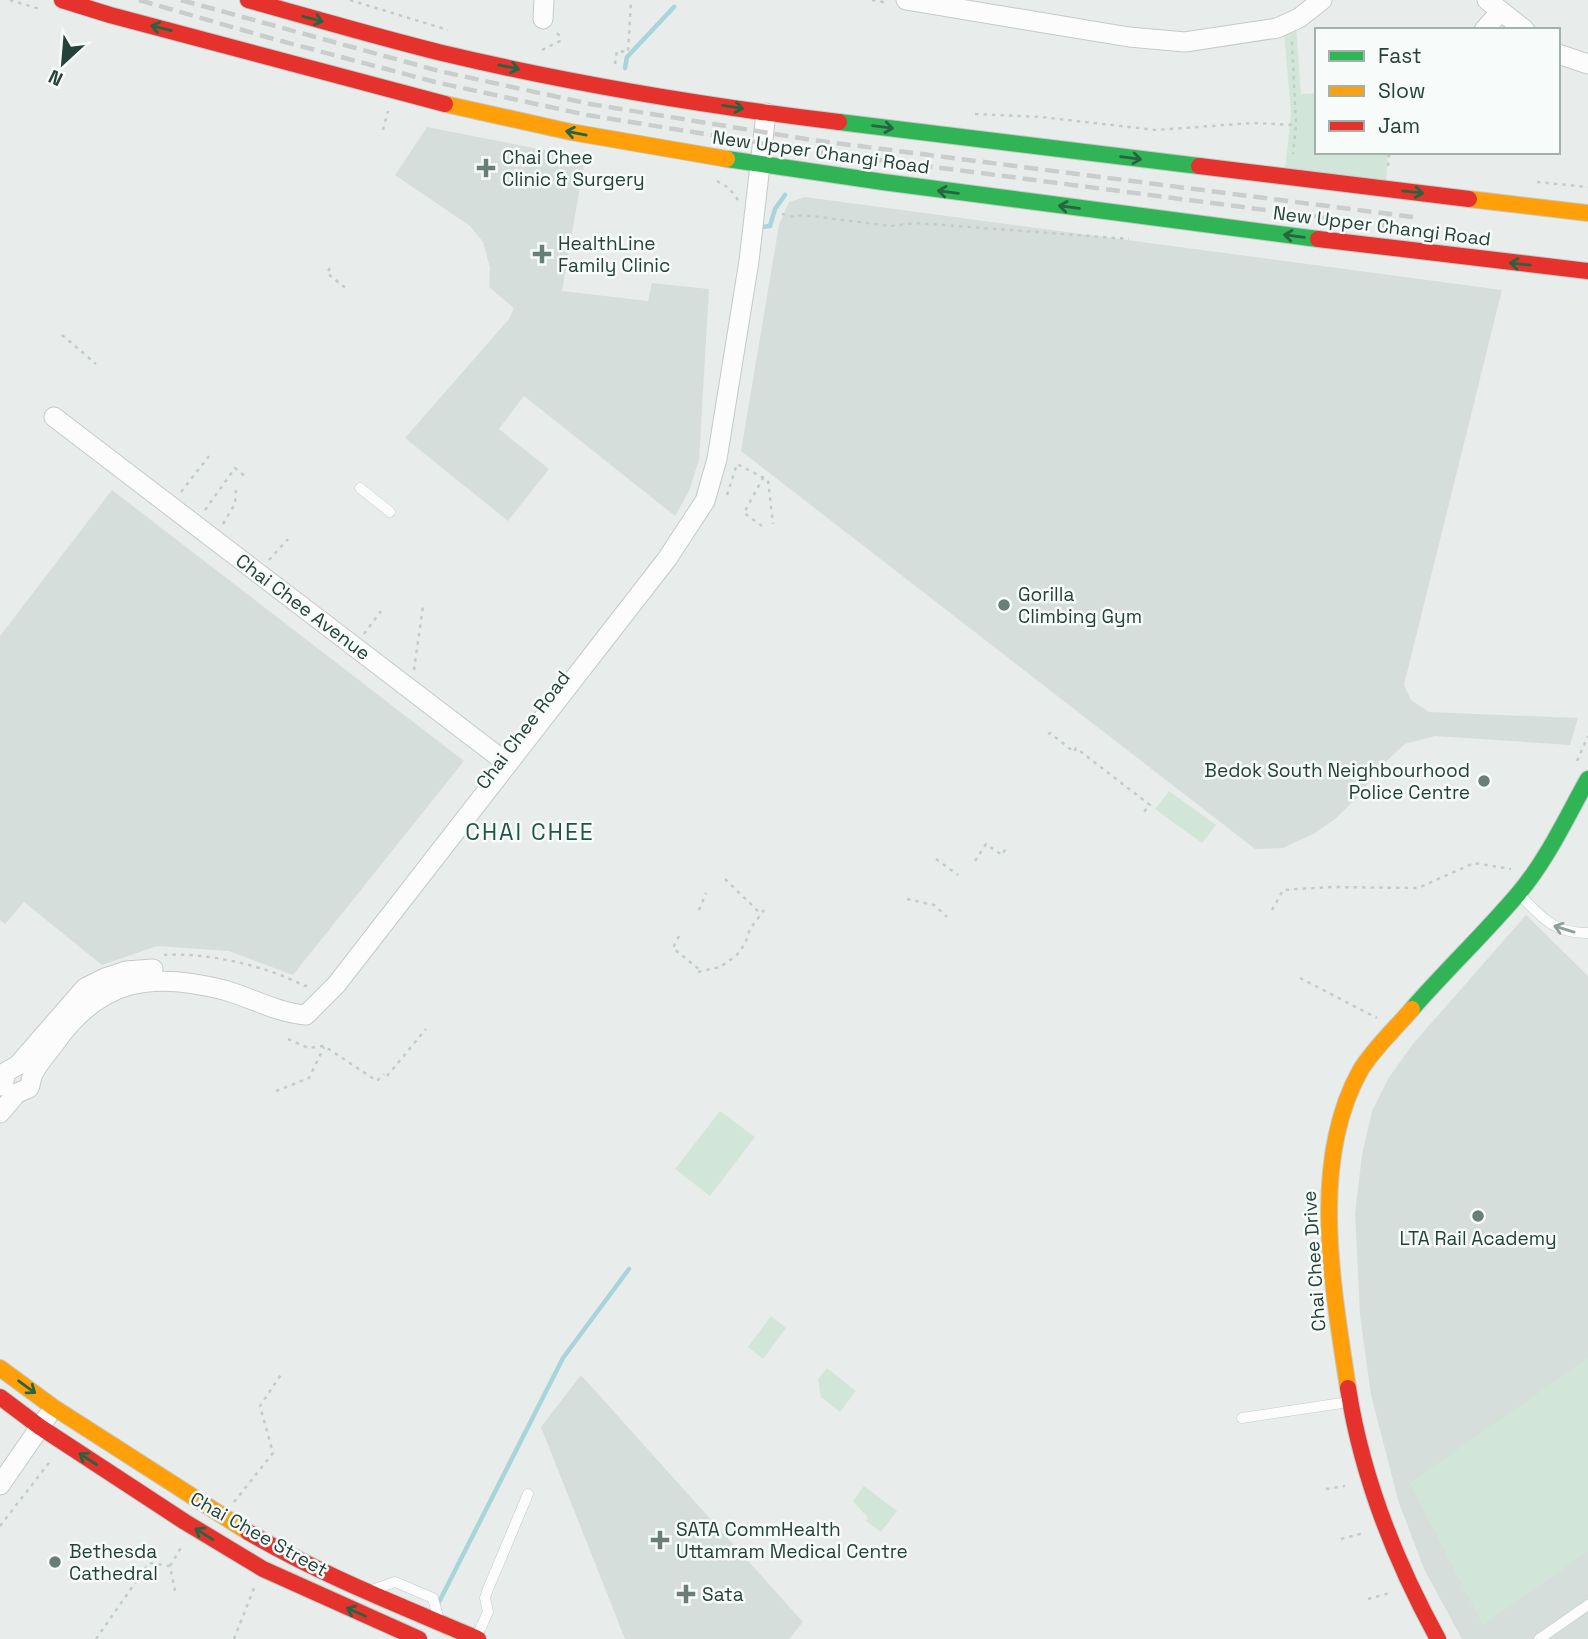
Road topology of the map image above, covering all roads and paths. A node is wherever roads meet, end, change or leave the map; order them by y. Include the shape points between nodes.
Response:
1 (62, 0) edge
2 (248, 0) edge
3 (350, 0) edge
4 (631, 0) edge
5 (906, 0) edge
6 (1322, 0) edge
7 (1494, 6) edge
8 (108, 8) edge
9 (546, 16) edge
10 (1289, 24) junction
11 (1485, 28) edge
12 (1522, 28) edge
13 (449, 30) dead end
14 (1560, 55) edge
15 (542, 56) dead end
16 (1588, 64) edge
17 (615, 68) dead end
18 (388, 111) dead end
19 (762, 112) junction
20 (964, 114) dead end
21 (1296, 125) junction
22 (383, 130) dead end
23 (755, 165) junction
24 (1290, 178) junction
25 (1588, 213) edge
26 (782, 214) dead end
27 (1133, 239) dead end
28 (330, 268) dead end
29 (1588, 271) edge
30 (348, 290) dead end
31 (62, 335) dead end
32 (96, 364) dead end
33 (54, 417) dead end
34 (209, 456) dead end
35 (737, 464) dead end
36 (764, 476) junction
37 (246, 477) dead end
38 (360, 488) dead end
39 (236, 490) dead end
40 (179, 495) dead end
41 (390, 512) dead end
42 (203, 513) dead end
43 (773, 524) dead end
44 (221, 526) dead end
45 (762, 526) dead end
46 (288, 539) dead end
47 (267, 562) dead end
48 (423, 606) dead end
49 (381, 611) dead end
50 (363, 635) dead end
51 (413, 673) dead end
52 (1048, 734) dead end
53 (1588, 736) edge
54 (505, 762) junction
55 (1574, 766) dead end
56 (1588, 779) edge
57 (1142, 814) dead end
58 (1006, 848) dead end
59 (936, 859) dead end
60 (975, 861) dead end
61 (958, 875) dead end
62 (725, 879) dead end
63 (1507, 879) dead end
64 (706, 893) dead end
65 (1518, 893) junction
66 (907, 899) dead end
67 (699, 910) dead end
68 (1272, 910) dead end
69 (947, 917) dead end
70 (1588, 933) edge
71 (678, 936) dead end
72 (1300, 978) dead end
73 (316, 983) dead end
74 (304, 986) dead end
75 (426, 1029) dead end
76 (1395, 1029) junction
77 (288, 1039) dead end
78 (324, 1046) junction
79 (7, 1087) edge
80 (276, 1091) dead end
81 (0, 1113) edge
82 (0, 1368) edge
83 (282, 1373) dead end
84 (0, 1397) edge
85 (1350, 1402) junction
86 (53, 1407) junction
87 (1242, 1418) dead end
88 (40, 1427) junction
89 (60, 1458) dead end
90 (0, 1485) edge
91 (1345, 1486) dead end
92 (1325, 1489) dead end
93 (528, 1494) dead end
94 (222, 1517) junction
95 (0, 1526) edge
96 (1364, 1533) dead end
97 (1341, 1539) dead end
98 (180, 1550) dead end
99 (170, 1566) junction
100 (257, 1581) dead end
101 (174, 1591) dead end
102 (1390, 1593) dead end
103 (1368, 1598) dead end
104 (1588, 1605) edge
105 (96, 1639) edge
106 (234, 1639) edge
107 (419, 1639) edge
108 (477, 1639) edge
109 (1438, 1639) edge
110 (1539, 1639) edge

1 - 8 main road, New Upper Changi Road
2 -> 19 main road, New Upper Changi Road via 469,59
3 - 13 path
4 - 17 path via 628,52 617,51
5 - 10 street via 1158,41 1185,42
6 - 10 street
7 - 11 street
7 - 12 street
23 -> 8 main road, New Upper Changi Road via 458,106
9 - 15 path via 560,41 542,48
10 - 21 path
14 - 16 street
18 - 22 path
19 - 23 street, Chai Chee Road
19 -> 24 main road, New Upper Changi Road
20 - 21 path via 1156,130 1253,123
21 - 24 path
29 -> 23 main road, New Upper Changi Road
23 - 54 street, Chai Chee Road via 750,261 705,501 667,559
24 -> 25 main road, New Upper Changi Road
26 - 27 path via 891,226 916,223
28 - 30 path via 327,273
31 - 32 path
33 - 54 street, Chai Chee Avenue
34 - 40 path
35 - 36 path
36 - 43 path
36 - 45 path via 744,513
37 - 42 path via 235,468
38 - 41 lane
39 - 44 path via 235,504
46 - 47 path
48 - 51 path
49 - 50 path
52 - 57 path via 1074,752 1076,748 1150,805
53 - 55 path
54 - 79 street, Chai Chee Road via 304,1006 216,976 126,971 85,988 25,1070 29,1088
56 - 65 main road, Chai Chee Drive
58 - 60 path via 1002,855 986,844
59 - 61 path
62 - 71 path via 762,912 736,957 720,967 699,971 673,948
63 - 68 path via 1515,870 1474,863 1419,888 1283,890
64 - 67 path
70 -> 65 lane via 1551,925
65 - 76 main road, Chai Chee Drive
66 - 69 path via 934,905
72 - 76 path
73 - 74 path
75 - 78 path via 377,1081
76 - 85 main road, Chai Chee Drive via 1362,1068 1347,1097 1332,1152 1329,1207 1335,1304
77 - 78 path via 308,1048
78 - 80 path via 309,1077
79 - 81 street, Chai Chee Road
82 -> 86 main road, Chai Chee Street
83 - 94 path via 260,1406 273,1453
84 - 88 main road, Chai Chee Street
85 - 87 lane
85 - 109 main road, Chai Chee Drive via 1376,1504
86 - 88 street
86 - 94 main road, Chai Chee Street
88 - 90 street
107 -> 88 main road, Chai Chee Street via 263,1569
89 - 95 path via 47,1463
91 - 92 path
93 - 108 lane via 488,1589 488,1612
94 - 108 main road, Chai Chee Street via 273,1547
96 - 97 path
98 - 99 path
99 - 101 path
99 - 105 path via 149,1563
100 - 106 path
102 - 103 path
104 - 110 lane

